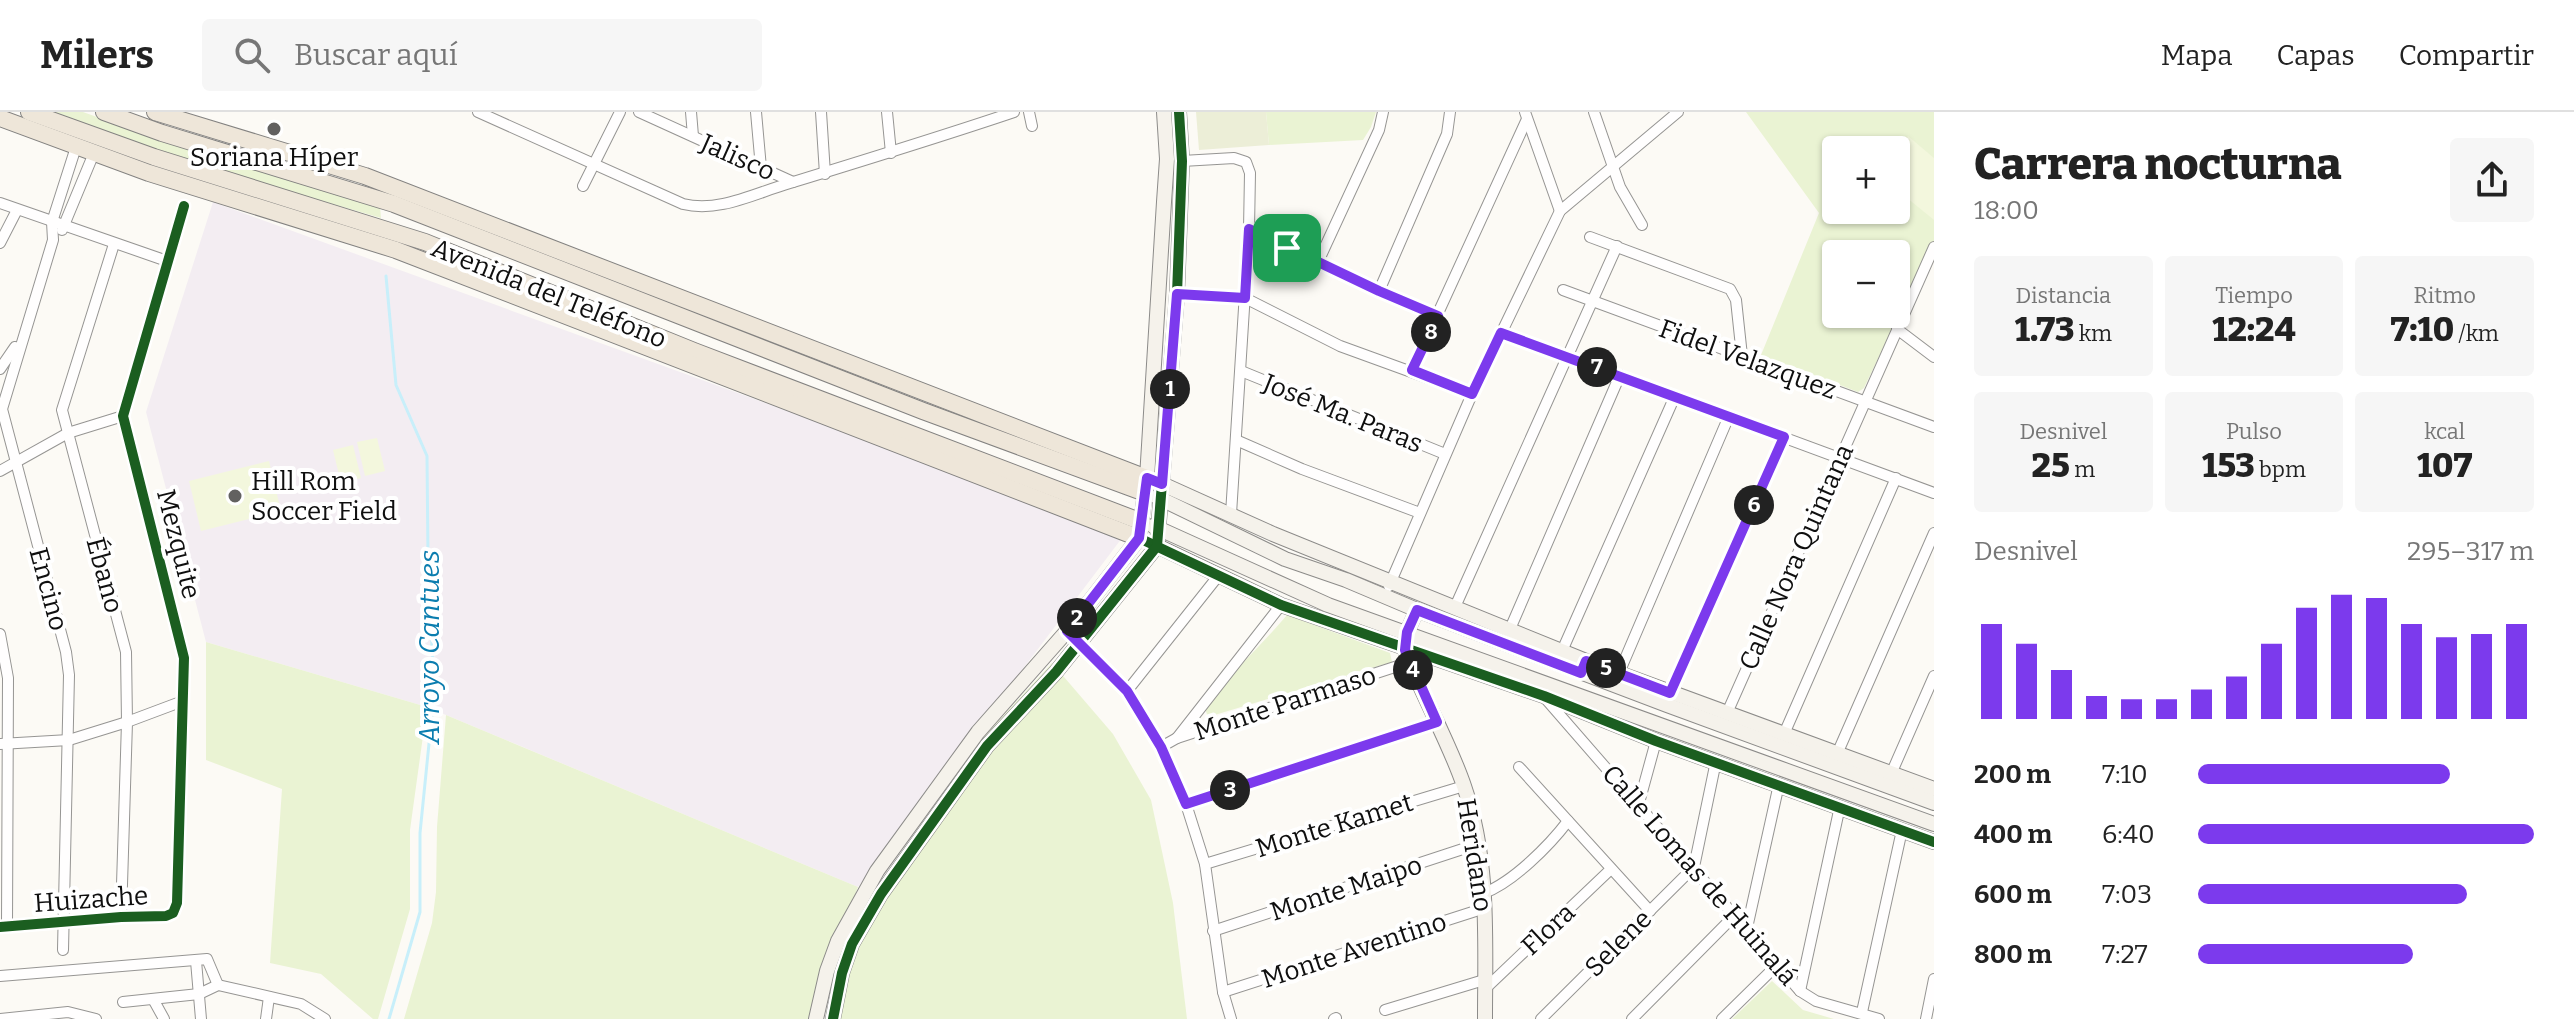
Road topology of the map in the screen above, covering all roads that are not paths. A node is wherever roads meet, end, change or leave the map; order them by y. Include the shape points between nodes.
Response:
1 (29, 112) edge
2 (104, 112) edge
3 (155, 112) edge
4 (478, 112) edge
5 (620, 112) edge
6 (639, 112) edge
7 (691, 112) edge
8 (756, 112) edge
9 (821, 112) edge
10 (887, 112) edge
11 (1014, 112) edge
12 (1029, 112) edge
13 (1164, 112) edge
14 (1179, 112) edge
15 (1383, 112) edge
16 (1450, 112) edge
17 (1594, 112) edge
18 (1678, 112) edge
19 (1526, 116) edge
20 (0, 118) edge
21 (1032, 126) dead end
22 (693, 136) junction
23 (76, 147) junction
24 (244, 148) junction
25 (94, 153) junction
26 (891, 153) junction
27 (1182, 161) junction
28 (594, 163) junction
29 (1614, 164) junction
30 (151, 165) junction
31 (761, 168) junction
32 (825, 174) junction
33 (793, 182) junction
34 (583, 186) dead end
35 (396, 197) junction
36 (0, 203) edge
37 (184, 206) dead end
38 (422, 207) junction
39 (17, 210) junction
40 (1560, 211) junction
41 (52, 222) junction
42 (1642, 225) dead end
43 (65, 227) junction
44 (386, 228) junction
45 (1249, 229) junction
46 (1590, 237) dead end
47 (53, 240) junction
48 (0, 243) edge
49 (114, 244) junction
50 (505, 246) junction
51 (1617, 246) junction
52 (1934, 247) edge
53 (167, 261) junction
54 (1318, 262) junction
55 (498, 281) junction
56 (1563, 290) dead end
57 (1379, 291) junction
58 (1177, 294) junction
59 (1245, 298) junction
60 (1592, 302) junction
61 (1438, 316) junction
62 (1897, 329) junction
63 (1501, 333) junction
64 (21, 338) junction
65 (1932, 351) edge
66 (1568, 356) junction
67 (1742, 356) junction
68 (0, 369) edge
69 (1412, 370) junction
70 (1241, 371) junction
71 (1620, 375) junction
72 (892, 390) junction
73 (1472, 394) junction
74 (1675, 396) junction
75 (1865, 400) junction
76 (123, 416) junction
77 (1729, 416) junction
78 (1934, 427) edge
79 (68, 433) junction
80 (1784, 437) junction
81 (1236, 440) junction
82 (1445, 454) junction
83 (944, 455) junction
84 (1840, 458) junction
85 (14, 462) junction
86 (0, 471) edge
87 (1896, 478) junction
88 (1154, 488) junction
89 (1934, 493) edge
90 (1420, 513) junction
91 (1231, 514) junction
92 (1160, 529) junction
93 (1140, 530) junction
94 (1934, 533) edge
95 (1157, 546) junction
96 (1219, 575) junction
97 (1391, 580) junction
98 (1384, 596) junction
99 (1281, 605) junction
100 (1455, 607) junction
101 (1417, 610) junction
102 (1510, 629) junction
103 (1067, 631) junction
104 (1407, 632) junction
105 (0, 634) edge
106 (1080, 643) junction
107 (1562, 651) junction
108 (1407, 656) junction
109 (1583, 667) junction
110 (1619, 673) junction
111 (1934, 676) edge
112 (1127, 691) junction
113 (1670, 693) junction
114 (1544, 696) junction
115 (183, 701) junction
116 (1727, 713) junction
117 (127, 722) junction
118 (1437, 722) junction
119 (1784, 734) junction
120 (1177, 738) junction
121 (69, 740) junction
122 (1656, 741) junction
123 (4, 744) edge
124 (1161, 747) junction
125 (1837, 754) junction
126 (1716, 761) junction
127 (1519, 767) dead end
128 (1863, 771) junction
129 (1891, 774) junction
130 (1779, 784) junction
131 (1464, 786) junction
132 (1934, 789) edge
133 (1639, 803) junction
134 (1934, 803) edge
135 (1186, 804) junction
136 (1881, 805) junction
137 (1840, 806) junction
138 (1876, 819) junction
139 (1568, 821) junction
140 (1934, 824) edge
141 (1902, 830) junction
142 (1934, 842) edge
143 (1478, 844) junction
144 (1205, 864) junction
145 (1694, 867) junction
146 (1611, 869) junction
147 (1485, 900) junction
148 (177, 903) joint
149 (1650, 911) junction
150 (1735, 915) junction
151 (121, 917) junction
152 (63, 922) junction
153 (4, 927) edge
154 (1747, 928) junction
155 (1213, 931) junction
156 (63, 950) dead end
157 (200, 960) junction
158 (1778, 964) junction
159 (0, 976) edge
160 (1934, 979) edge
161 (218, 985) junction
162 (1484, 985) junction
163 (1800, 991) junction
164 (1223, 992) junction
165 (199, 994) junction
166 (269, 997) junction
167 (153, 999) junction
168 (123, 1002) dead end
169 (1385, 1010) dead end
170 (1862, 1012) junction
171 (45, 1018) edge
172 (1930, 1018) edge
173 (0, 1019) edge
174 (96, 1019) edge
175 (164, 1019) edge
176 (201, 1019) edge
177 (266, 1019) edge
178 (325, 1019) edge
179 (816, 1019) edge
180 (833, 1019) edge
181 (1231, 1019) edge
182 (1485, 1019) edge
183 (1541, 1019) edge
184 (1632, 1019) edge
185 (1722, 1019) edge
186 (1879, 1019) edge

1 - 30 main road, Avenida del Teléfono
2 - 24 main road via 162,133
3 - 24 main road
4 - 28 street
5 - 28 street
6 - 22 street, Jalisco
7 - 22 street
8 - 31 street
9 - 32 street
10 - 26 street
11 - 26 street
12 - 21 street
13 - 88 street via 1167,159
14 - 27 street
15 - 54 street
16 - 57 street via 1447,134
17 - 29 street
18 - 29 street
19 - 40 street
19 - 61 street
20 - 23 main road
22 - 31 street, Jalisco
23 - 25 main road
23 - 41 street, Encino
24 - 35 main road via 300,155
25 - 30 main road
25 - 43 street, Encino
26 - 32 street
27 - 45 street via 1246,162
27 - 58 street
28 - 33 street via 699,208
28 - 34 street
29 - 40 street
29 - 42 street via 1620,187
30 - 44 main road, Avenida del Teléfono
30 - 55 main road
31 - 33 street, Jalisco
32 - 33 street
35 - 38 main road
35 - 44 main road
36 - 39 street
37 - 53 street
38 - 50 main road, Avenida del Teléfono
38 - 72 main road
39 - 41 street
39 - 48 street
40 - 63 street
41 - 43 street
41 - 47 street, Encino
43 - 47 street, Encino
43 - 49 street
44 - 55 main road, Avenida del Teléfono
45 - 54 street
45 - 59 street
46 - 51 street
47 - 64 street, Encino
49 - 53 street
49 - 79 street, Ébano via 63,401
50 - 55 main road
50 - 72 main road, Avenida del Teléfono
51 - 60 street
51 - 67 street via 1730,289
52 - 62 street, Calle Nora Quintana
53 - 76 street
54 - 57 street
55 - 83 main road, Avenida del Teléfono via 694,351
56 - 60 street, Fidel Velazquez
57 - 61 street
58 - 59 street
58 - 88 street
59 - 69 street via 1340,346
59 - 70 street
60 - 66 street
60 - 67 street, Fidel Velazquez
61 - 69 street
62 - 65 street
62 - 75 street, Calle Nora Quintana
63 - 66 street
63 - 73 street
64 - 68 street
64 - 85 street, Encino via 2,409
66 - 71 street
66 - 100 street
67 - 75 street, Fidel Velazquez
69 - 73 street
70 - 81 street
70 - 82 street, José Ma. Paras
71 - 74 street
71 - 102 street
72 - 88 main road
73 - 82 street
74 - 77 street
74 - 107 street
75 - 78 street, Fidel Velazquez
75 - 84 street, Calle Nora Quintana
76 - 79 street
76 - 115 street, Mezquite via 182,645
77 - 80 street
77 - 110 street
79 - 85 street
79 - 117 street, Ébano via 126,652
80 - 84 street
80 - 113 street
81 - 90 street
81 - 91 street
82 - 90 street
83 - 93 main road
83 - 93 main road, Avenida del Teléfono via 1063,490
84 - 87 street
84 - 116 street, Calle Nora Quintana
85 - 86 street
85 - 121 street, Encino via 66,652
87 - 89 street
87 - 119 street
88 - 91 street
88 - 92 street
88 - 93 street
88 - 98 street via 1265,551
90 - 97 street
91 - 97 street
92 - 93 street
92 - 95 street
92 - 104 street via 1282,586
93 - 95 street
93 - 103 street
94 - 125 street
95 - 96 street
95 - 106 street
96 - 99 street
96 - 112 street
97 - 98 street
97 - 100 street
98 - 101 street
99 - 108 street
99 - 120 street
100 - 102 street
101 - 104 street
101 - 109 street
102 - 107 street
103 - 106 street
103 - 179 street via 978,732 877,871 838,941
104 - 108 street
104 - 136 street
105 - 123 street via 8,678
106 - 112 street
106 - 180 street via 987,746 881,894 852,944
107 - 109 street
108 - 114 street
108 - 118 street, Heridano
108 - 120 street, Monte Parmaso
109 - 110 street
109 - 128 street
110 - 113 street
111 - 129 street
112 - 124 street
113 - 116 street
114 - 122 street
114 - 133 street, Calle Lomas de Huinalá
115 - 117 street
115 - 148 street, Mezquite
116 - 119 street
117 - 121 street
117 - 151 street, Ébano
118 - 131 street, Heridano
118 - 135 street
119 - 125 street
120 - 124 street, Monte Parmaso
121 - 123 street
121 - 152 street, Encino
122 - 126 street
122 - 133 street
123 - 153 street
124 - 135 street
125 - 128 street
126 - 130 street
126 - 145 street
127 - 139 street
128 - 129 street
128 - 134 street
129 - 132 street
130 - 137 street
130 - 154 street
131 - 143 street, Heridano
131 - 144 street, Monte Kamet
133 - 145 street, Calle Lomas de Huinalá
135 - 144 street
136 - 138 street
136 - 140 street
137 - 138 street
137 - 163 street
138 - 141 street
139 - 146 street
139 - 147 street, Monte Aventino
141 - 142 street
141 - 170 street
143 - 147 street, Heridano
143 - 155 street, Monte Maipo
144 - 155 street
145 - 149 street, Selene
145 - 150 street, Calle Lomas de Huinalá
146 - 149 street
146 - 162 street, Flora
147 - 162 street, Heridano
147 - 164 street, Monte Aventino
148 - 151 street, Huizache via 170,916
149 - 183 street, Selene
150 - 154 street, Calle Lomas de Huinalá
150 - 184 street
151 - 152 street, Huizache
152 - 153 street, Huizache
152 - 156 street, Encino
154 - 158 street, Calle Lomas de Huinalá
155 - 164 street
157 - 159 street
157 - 161 street via 210,961
157 - 165 street
158 - 163 street, Calle Lomas de Huinalá
158 - 185 street
160 - 172 street
161 - 165 street
161 - 166 street
162 - 169 street
162 - 182 street, Heridano
163 - 170 street, Calle Lomas de Huinalá via 1816,1001
164 - 181 street
165 - 167 street
165 - 176 street
166 - 177 street
166 - 178 street via 308,1006
167 - 168 street
167 - 175 street
170 - 186 street, Calle Lomas de Huinalá
171 - 173 street
171 - 174 street via 68,1012

